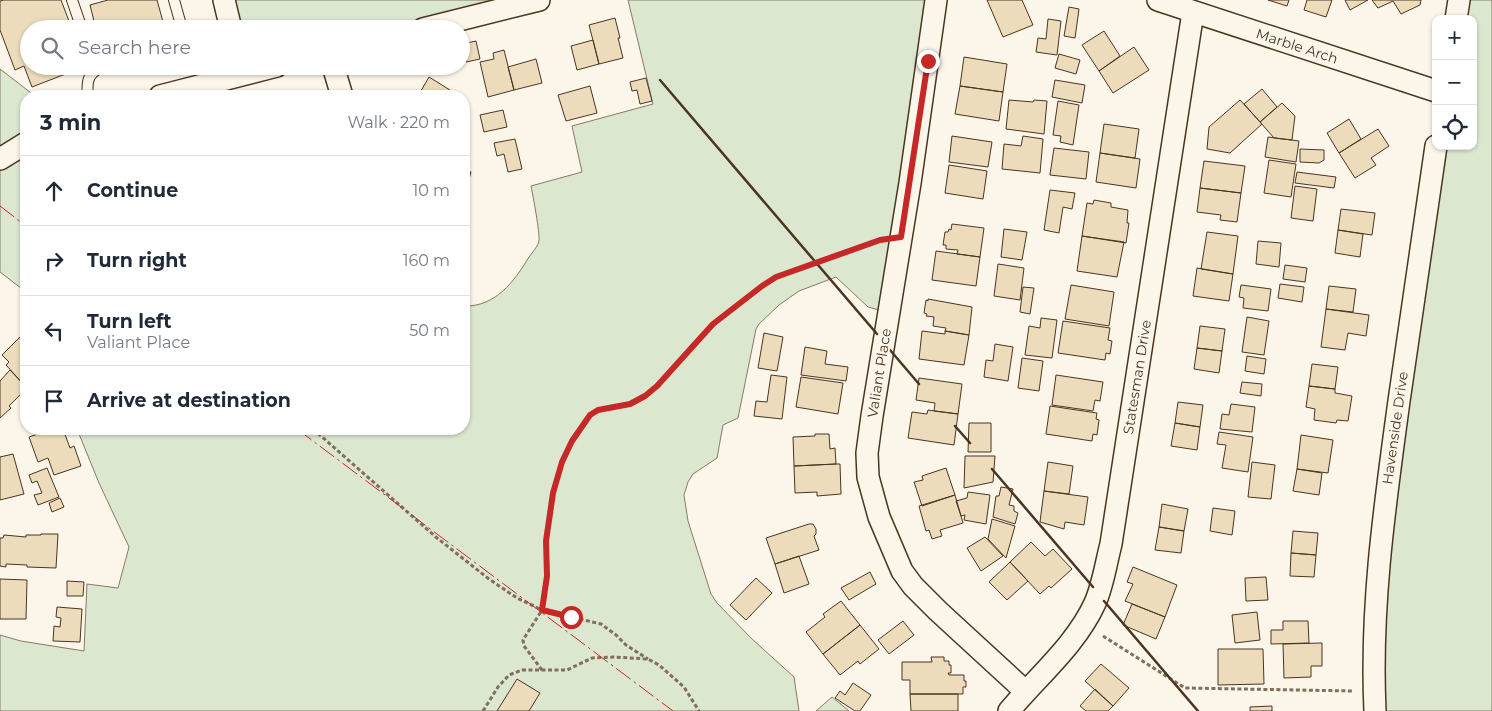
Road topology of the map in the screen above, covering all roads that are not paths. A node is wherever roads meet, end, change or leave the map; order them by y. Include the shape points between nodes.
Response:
1 (72, 0) edge
2 (174, 0) edge
3 (224, 0) edge
4 (539, 0) edge
5 (936, 0) edge
6 (1158, 0) edge
7 (1459, 0) edge
8 (1192, 12) junction
9 (1457, 15) edge
10 (79, 20) edge
11 (180, 20) edge
12 (229, 20) edge
13 (459, 20) edge
14 (91, 75) edge
15 (225, 75) edge
16 (336, 75) edge
17 (87, 90) edge
18 (179, 90) edge
19 (340, 90) edge
20 (1432, 90) edge
21 (20, 146) edge
22 (1435, 150) edge
23 (0, 159) edge
24 (1025, 691) junction
25 (1375, 701) edge
26 (1009, 711) edge

1 - 10 lane
2 - 11 lane
3 - 12 street
4 - 13 street
5 - 24 street, Valiant Place via 872,416 867,453 868,478 879,517 902,570 938,611
6 - 8 street, Marble Arch
7 - 9 street
8 - 20 street, Marble Arch
8 - 24 street, Statesman Drive via 1111,544 1096,603 1069,643
14 - 17 lane
15 - 18 street
16 - 19 street
21 - 23 street
22 - 25 street, Havenside Drive via 1388,473 1375,628
24 - 26 street, Statesman Drive

